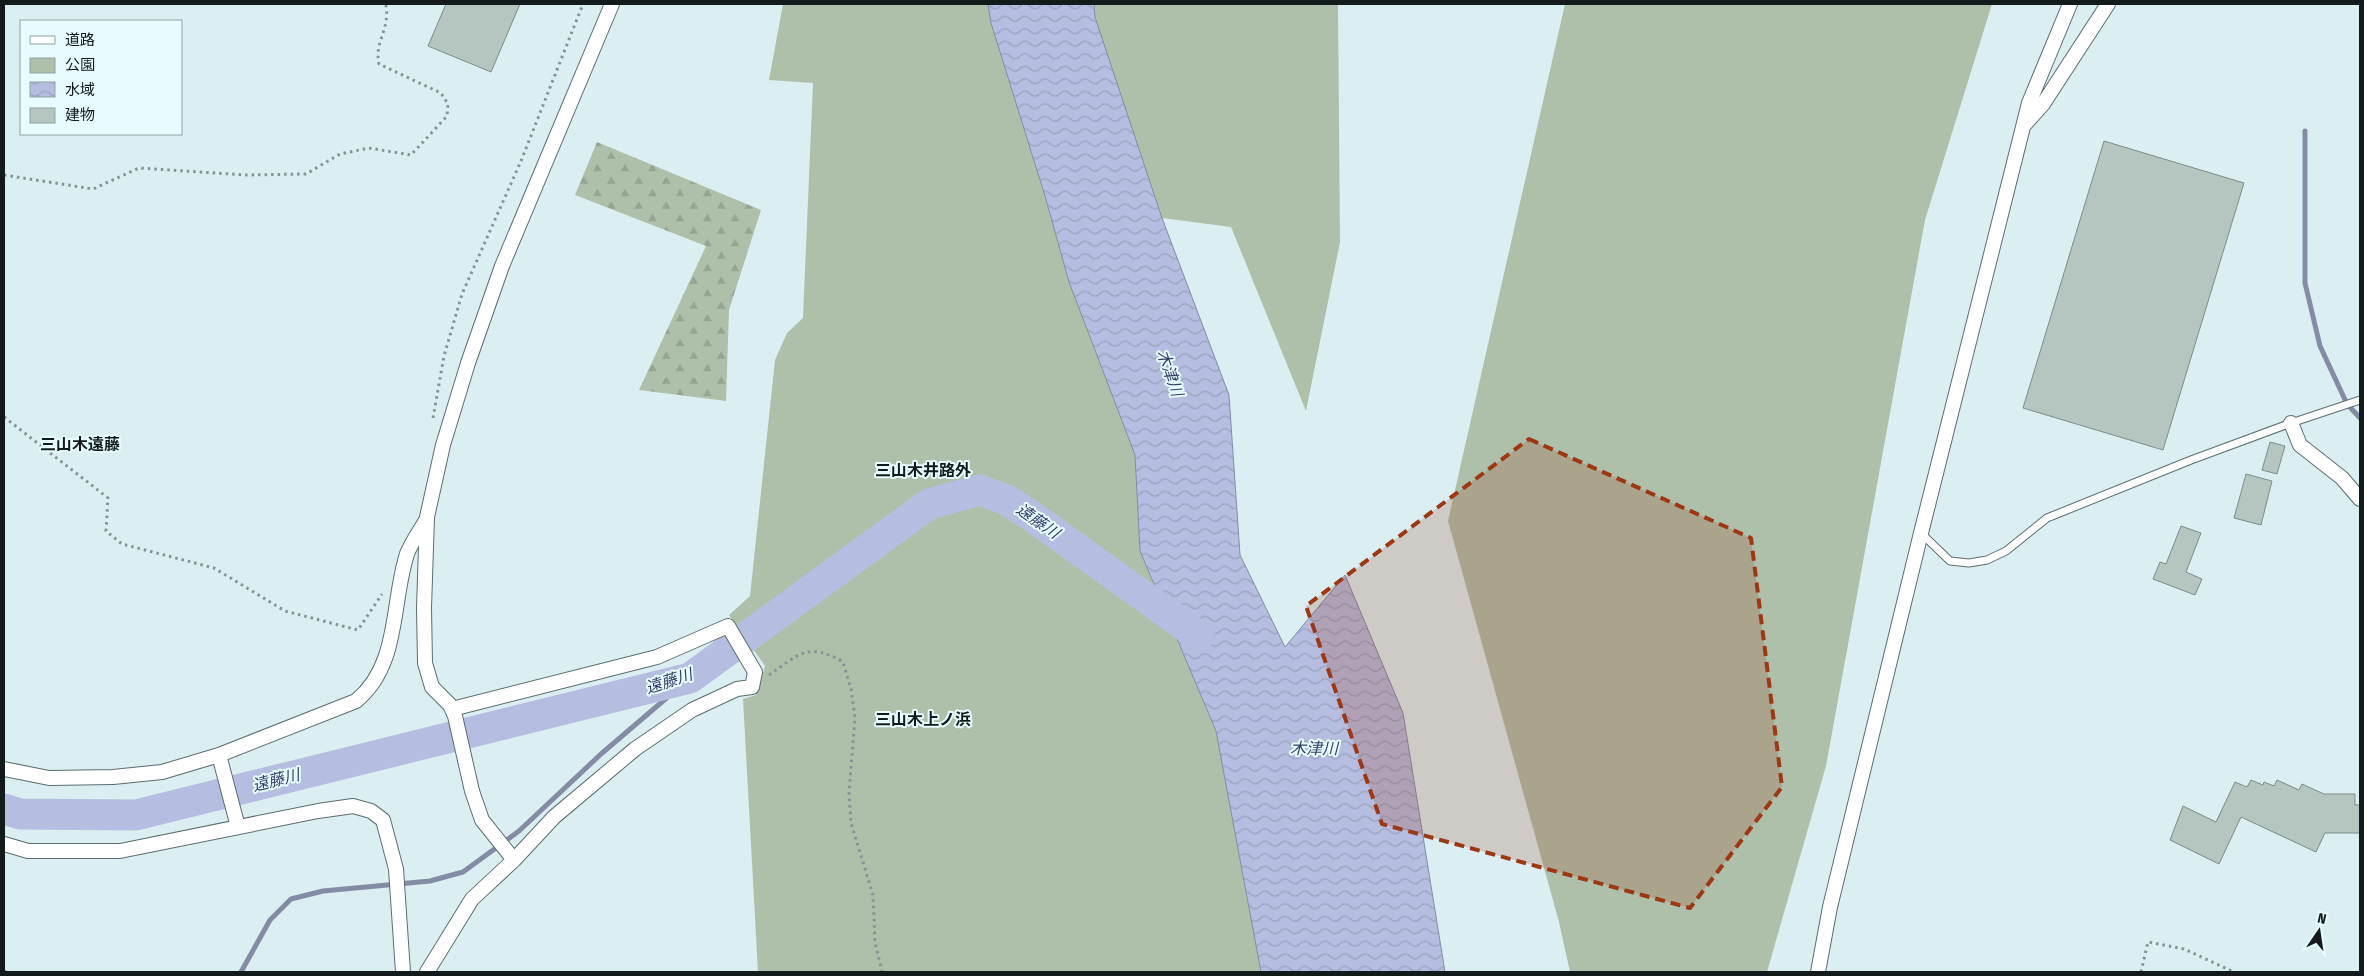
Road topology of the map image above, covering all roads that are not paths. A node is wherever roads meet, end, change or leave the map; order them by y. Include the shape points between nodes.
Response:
1 (612, 4) edge
2 (2070, 4) edge
3 (2108, 4) edge
4 (2023, 126) junction
5 (2360, 400) edge
6 (2291, 423) junction
7 (2360, 499) edge
8 (427, 517) junction
9 (1920, 533) junction
10 (452, 710) junction
11 (221, 761) junction
12 (4, 768) edge
13 (236, 821) junction
14 (4, 844) edge
15 (514, 860) junction
16 (403, 972) edge
17 (427, 972) edge
18 (1818, 972) edge

1 - 8 street via 502,266 443,445
2 - 4 street via 2029,103
3 - 4 street via 2043,104
4 - 9 street
5 - 6 lane
6 - 7 street via 2300,445 2342,478
6 - 9 lane via 2047,518 2006,551 1987,560 1950,561
8 - 10 street via 425,663 432,687
8 - 11 street via 407,553 387,655 369,691 350,704
9 - 18 street via 1830,907
10 - 15 street via 482,820
10 - 15 street via 656,657 728,626 755,672 752,687 737,689 692,710 635,749 554,817
11 - 12 street via 113,777 49,778
11 - 13 street
13 - 14 street via 120,851 28,851
13 - 16 street via 353,806 371,810 383,820 396,869
15 - 17 street via 472,899

